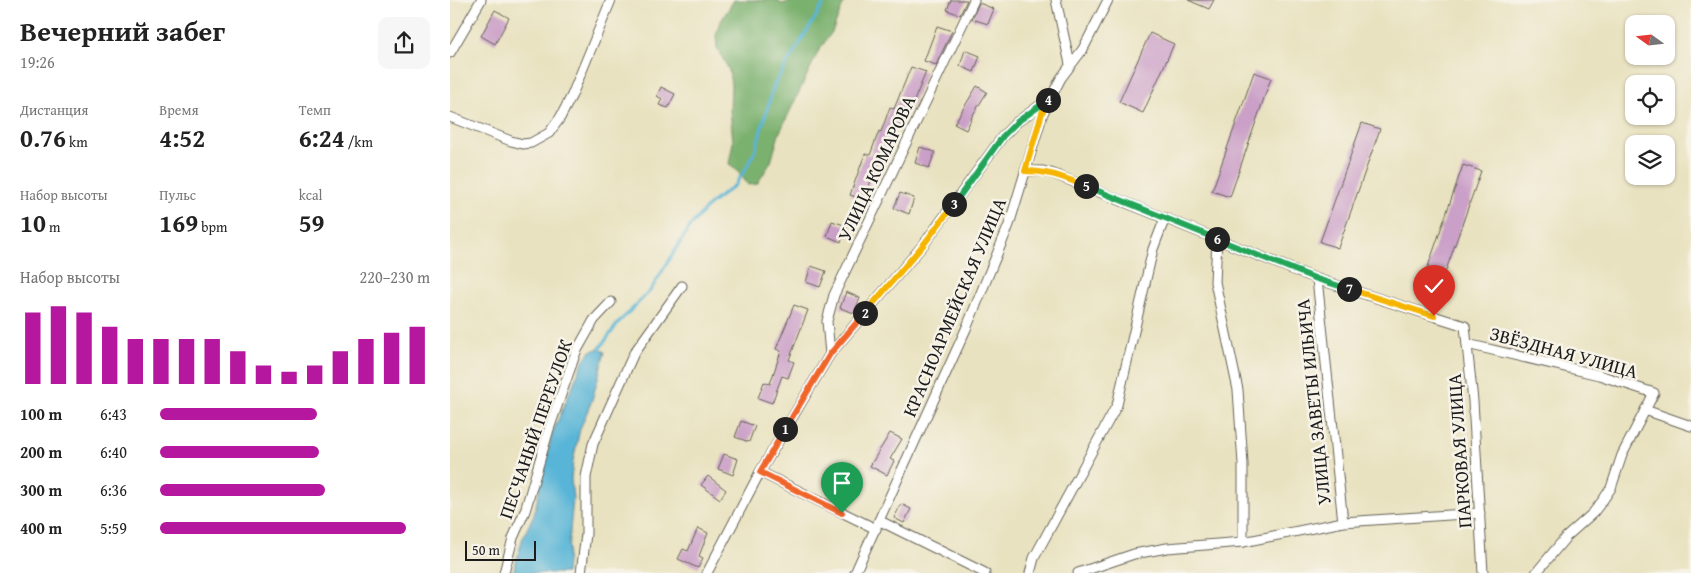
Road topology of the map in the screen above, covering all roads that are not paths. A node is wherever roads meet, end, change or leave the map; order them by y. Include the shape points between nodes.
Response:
1 (481, 0) edge
2 (611, 0) edge
3 (974, 0) edge
4 (1056, 0) edge
5 (1108, 0) edge
6 (450, 53) edge
7 (1070, 64) junction
8 (1049, 99) junction
9 (450, 117) edge
10 (1025, 171) junction
11 (1165, 218) junction
12 (1217, 239) junction
13 (1317, 279) junction
14 (682, 286) dead end
15 (611, 302) dead end
16 (1467, 344) junction
17 (830, 354) junction
18 (1645, 410) junction
19 (1691, 426) edge
20 (760, 472) junction
21 (1480, 513) junction
22 (1342, 522) junction
23 (878, 525) junction
24 (1243, 542) junction
25 (504, 573) edge
26 (581, 573) edge
27 (708, 573) edge
28 (855, 573) edge
29 (985, 573) edge
30 (1032, 573) edge
31 (1078, 573) edge
32 (1483, 573) edge
33 (1536, 573) edge

1 - 6 street
2 - 9 street via 572,95 549,133 523,144
3 - 17 street, УЛИЦА КОМАРОВА via 834,296 827,321
4 - 7 street
5 - 7 street, КРАСНОАРМЕЙСКАЯ УЛИЦА via 1083,49
7 - 8 street, КРАСНОАРМЕЙСКАЯ УЛИЦА
8 - 10 street, КРАСНОАРМЕЙСКАЯ УЛИЦА
8 - 17 street via 1003,136 924,244
10 - 11 street via 1054,174
10 - 23 street, КРАСНОАРМЕЙСКАЯ УЛИЦА via 1009,225 966,329
11 - 12 street
11 - 30 street via 1153,249 1117,405 1034,558
12 - 13 street
12 - 24 street via 1215,282 1238,390 1243,464
13 - 16 street, ПАРКОВАЯ УЛИЦА via 1464,326
13 - 22 street, УЛИЦА ЗАВЕТЫ ИЛЬИЧА
14 - 26 street via 634,353 593,444 586,477 586,534
15 - 25 street, ПЕСЧАНЫЙ ПЕРЕУЛОК via 594,320 576,352
16 - 18 street, ЗВЁЗДНАЯ УЛИЦА via 1599,375 1654,393
16 - 21 street, ПАРКОВАЯ УЛИЦА
17 - 20 street
18 - 19 street
18 - 33 street via 1604,500 1566,537
20 - 23 street
20 - 27 street
21 - 22 street, УЛИЦА ЗАВЕТЫ ИЛЬИЧА
21 - 32 street, ПАРКОВАЯ УЛИЦА
22 - 24 street, УЛИЦА ЗАВЕТЫ ИЛЬИЧА
23 - 28 street, КРАСНОАРМЕЙСКАЯ УЛИЦА
23 - 29 street
24 - 31 street, УЛИЦА ЗАВЕТЫ ИЛЬИЧА via 1134,554

